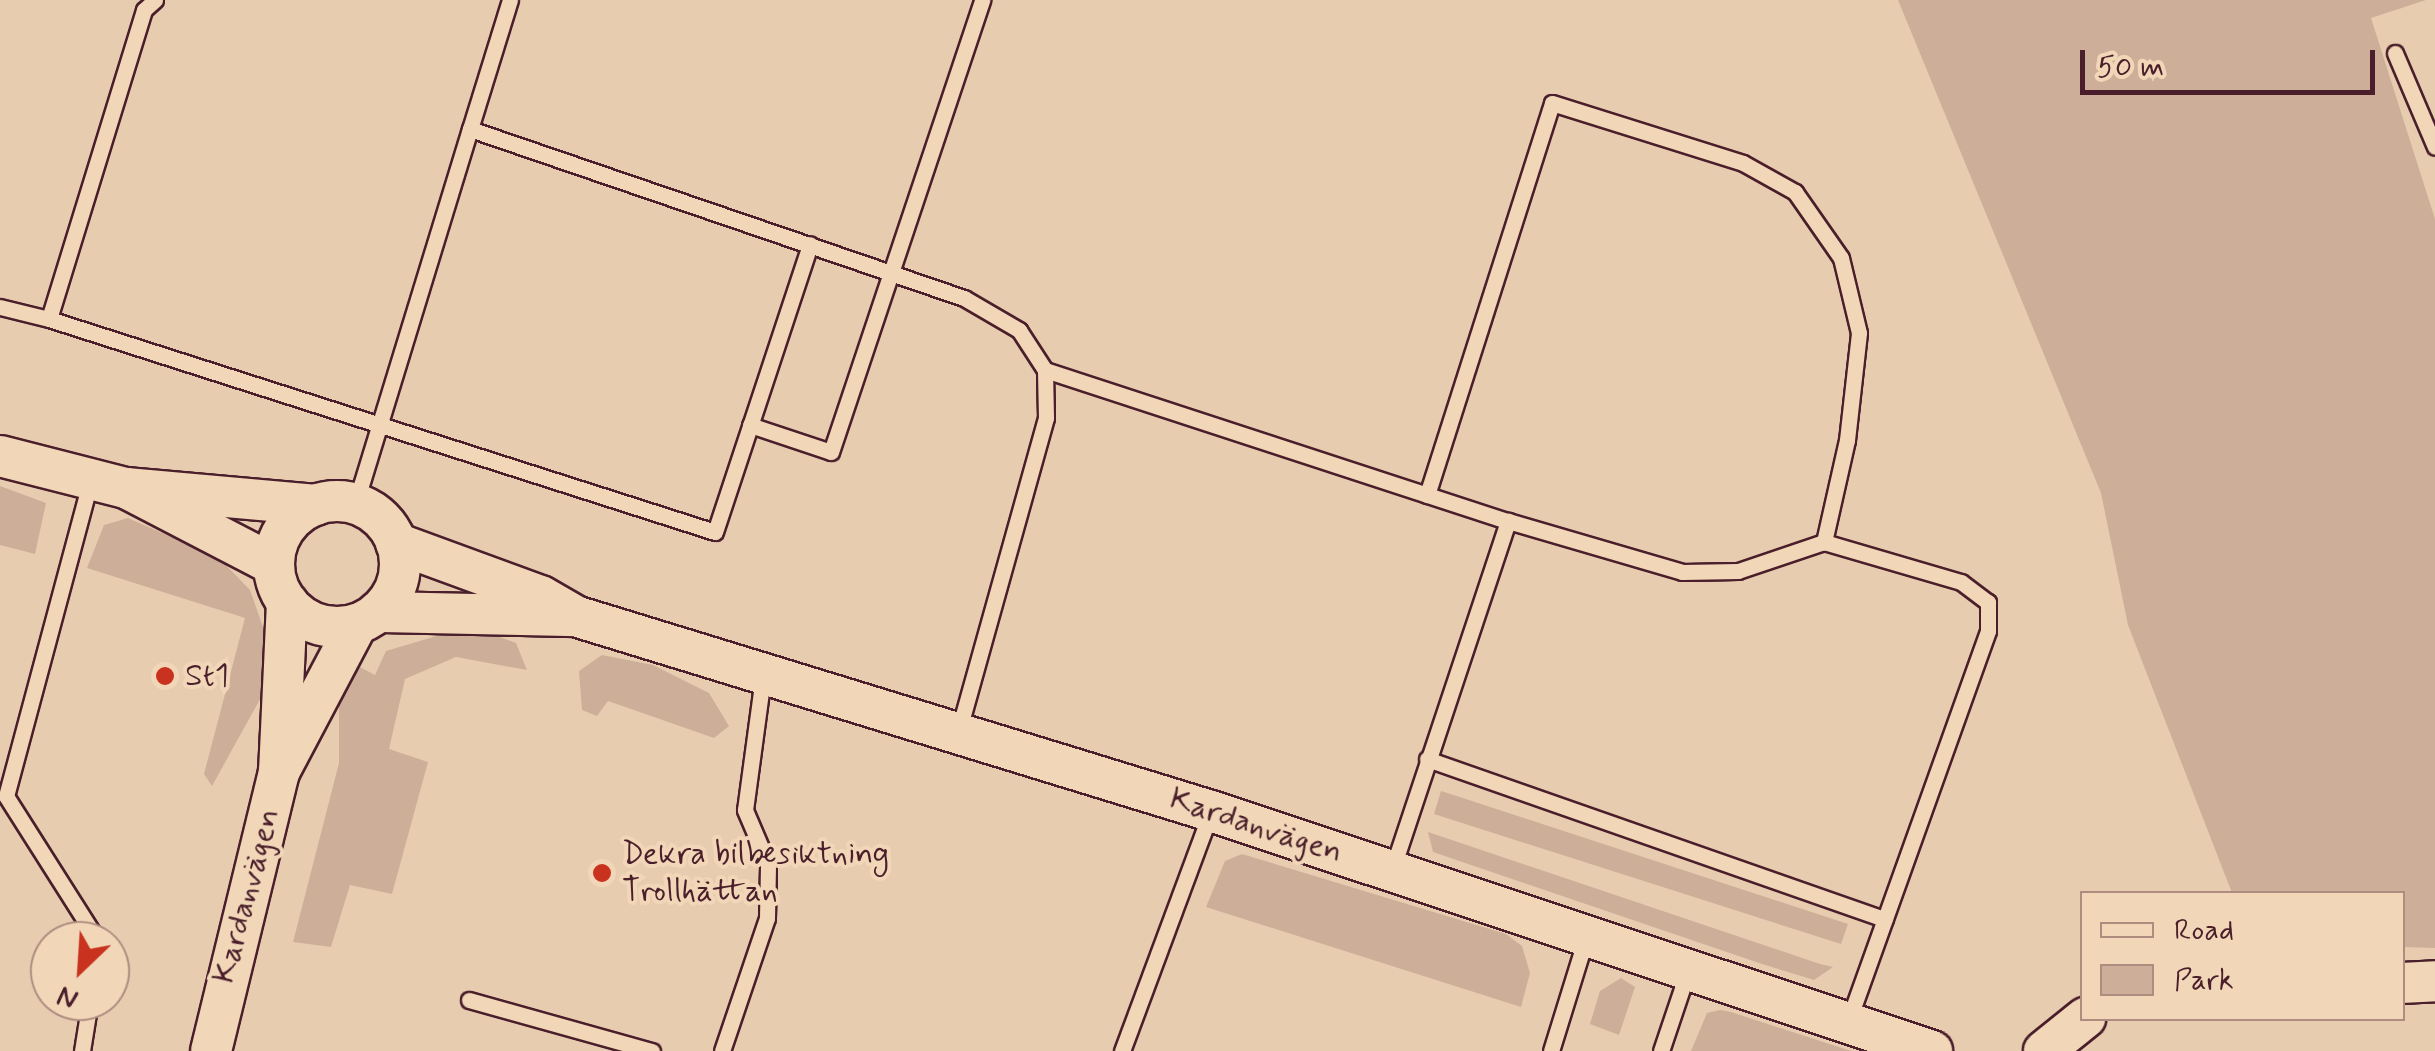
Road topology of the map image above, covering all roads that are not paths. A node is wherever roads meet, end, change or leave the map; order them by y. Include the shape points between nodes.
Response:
1 (155, 0) edge
2 (510, 0) edge
3 (982, 0) edge
4 (2395, 53) dead end
5 (470, 129) junction
6 (2435, 147) edge
7 (810, 244) junction
8 (893, 273) junction
9 (0, 307) edge
10 (49, 319) junction
11 (1045, 370) junction
12 (376, 424) junction
13 (750, 425) junction
14 (0, 456) edge
15 (108, 484) junction
16 (1427, 495) junction
17 (336, 505) junction
18 (1508, 521) junction
19 (1824, 542) junction
20 (396, 543) junction
21 (280, 584) junction
22 (575, 616) junction
23 (368, 618) junction
24 (764, 674) junction
25 (958, 736) junction
26 (1427, 759) junction
27 (279, 772) junction
28 (1211, 811) junction
29 (1391, 871) junction
30 (1885, 919) junction
31 (85, 921) edge
32 (1586, 938) junction
33 (1688, 971) junction
34 (2435, 982) edge
35 (2405, 983) edge
36 (469, 1000) dead end
37 (87, 1021) edge
38 (2081, 1021) edge
39 (1848, 1022) junction
40 (209, 1041) edge
41 (1918, 1049) edge
42 (82, 1051) edge
43 (652, 1051) edge
44 (722, 1051) edge
45 (1122, 1051) edge
46 (1552, 1051) edge
47 (1661, 1051) edge
48 (2044, 1051) edge

1 - 10 lane via 144,10
2 - 5 lane
3 - 8 lane
4 - 6 lane
5 - 7 lane
5 - 12 lane
7 - 8 lane
7 - 13 lane
8 - 11 lane via 964,298 1020,330
8 - 13 lane via 831,452
9 - 10 lane
10 - 12 lane
11 - 16 lane
11 - 25 lane via 1046,418
12 - 13 lane via 715,532
12 - 17 lane
14 - 15 street
15 - 17 street
15 - 21 street
15 - 31 lane via 6,796
16 - 18 lane
16 - 19 lane via 1552,103 1743,162 1796,192 1841,258 1859,333 1847,440
17 - 20 street via 380,520
17 - 21 street via 286,528
18 - 19 lane via 1682,572 1738,571
18 - 26 lane
19 - 30 lane via 1961,582 1988,602 1988,631
20 - 22 street, Kardanvägen via 541,596
20 - 23 street via 397,582
21 - 23 street via 318,624
21 - 27 street, Kardanvägen
22 - 23 street, Kardanvägen
22 - 24 street, Kardanvägen
23 - 27 street, Kardanvägen
24 - 25 street, Kardanvägen
24 - 44 lane via 745,810 768,864 768,918
25 - 28 street, Kardanvägen
26 - 29 lane
26 - 30 lane
27 - 40 street, Kardanvägen
28 - 29 street, Kardanvägen
28 - 45 lane
29 - 32 street, Kardanvägen
30 - 39 lane
32 - 33 street, Kardanvägen
32 - 46 lane
33 - 39 street, Kardanvägen
33 - 47 lane
34 - 35 street
36 - 43 lane
37 - 42 lane
38 - 48 street
39 - 41 street, Kardanvägen

